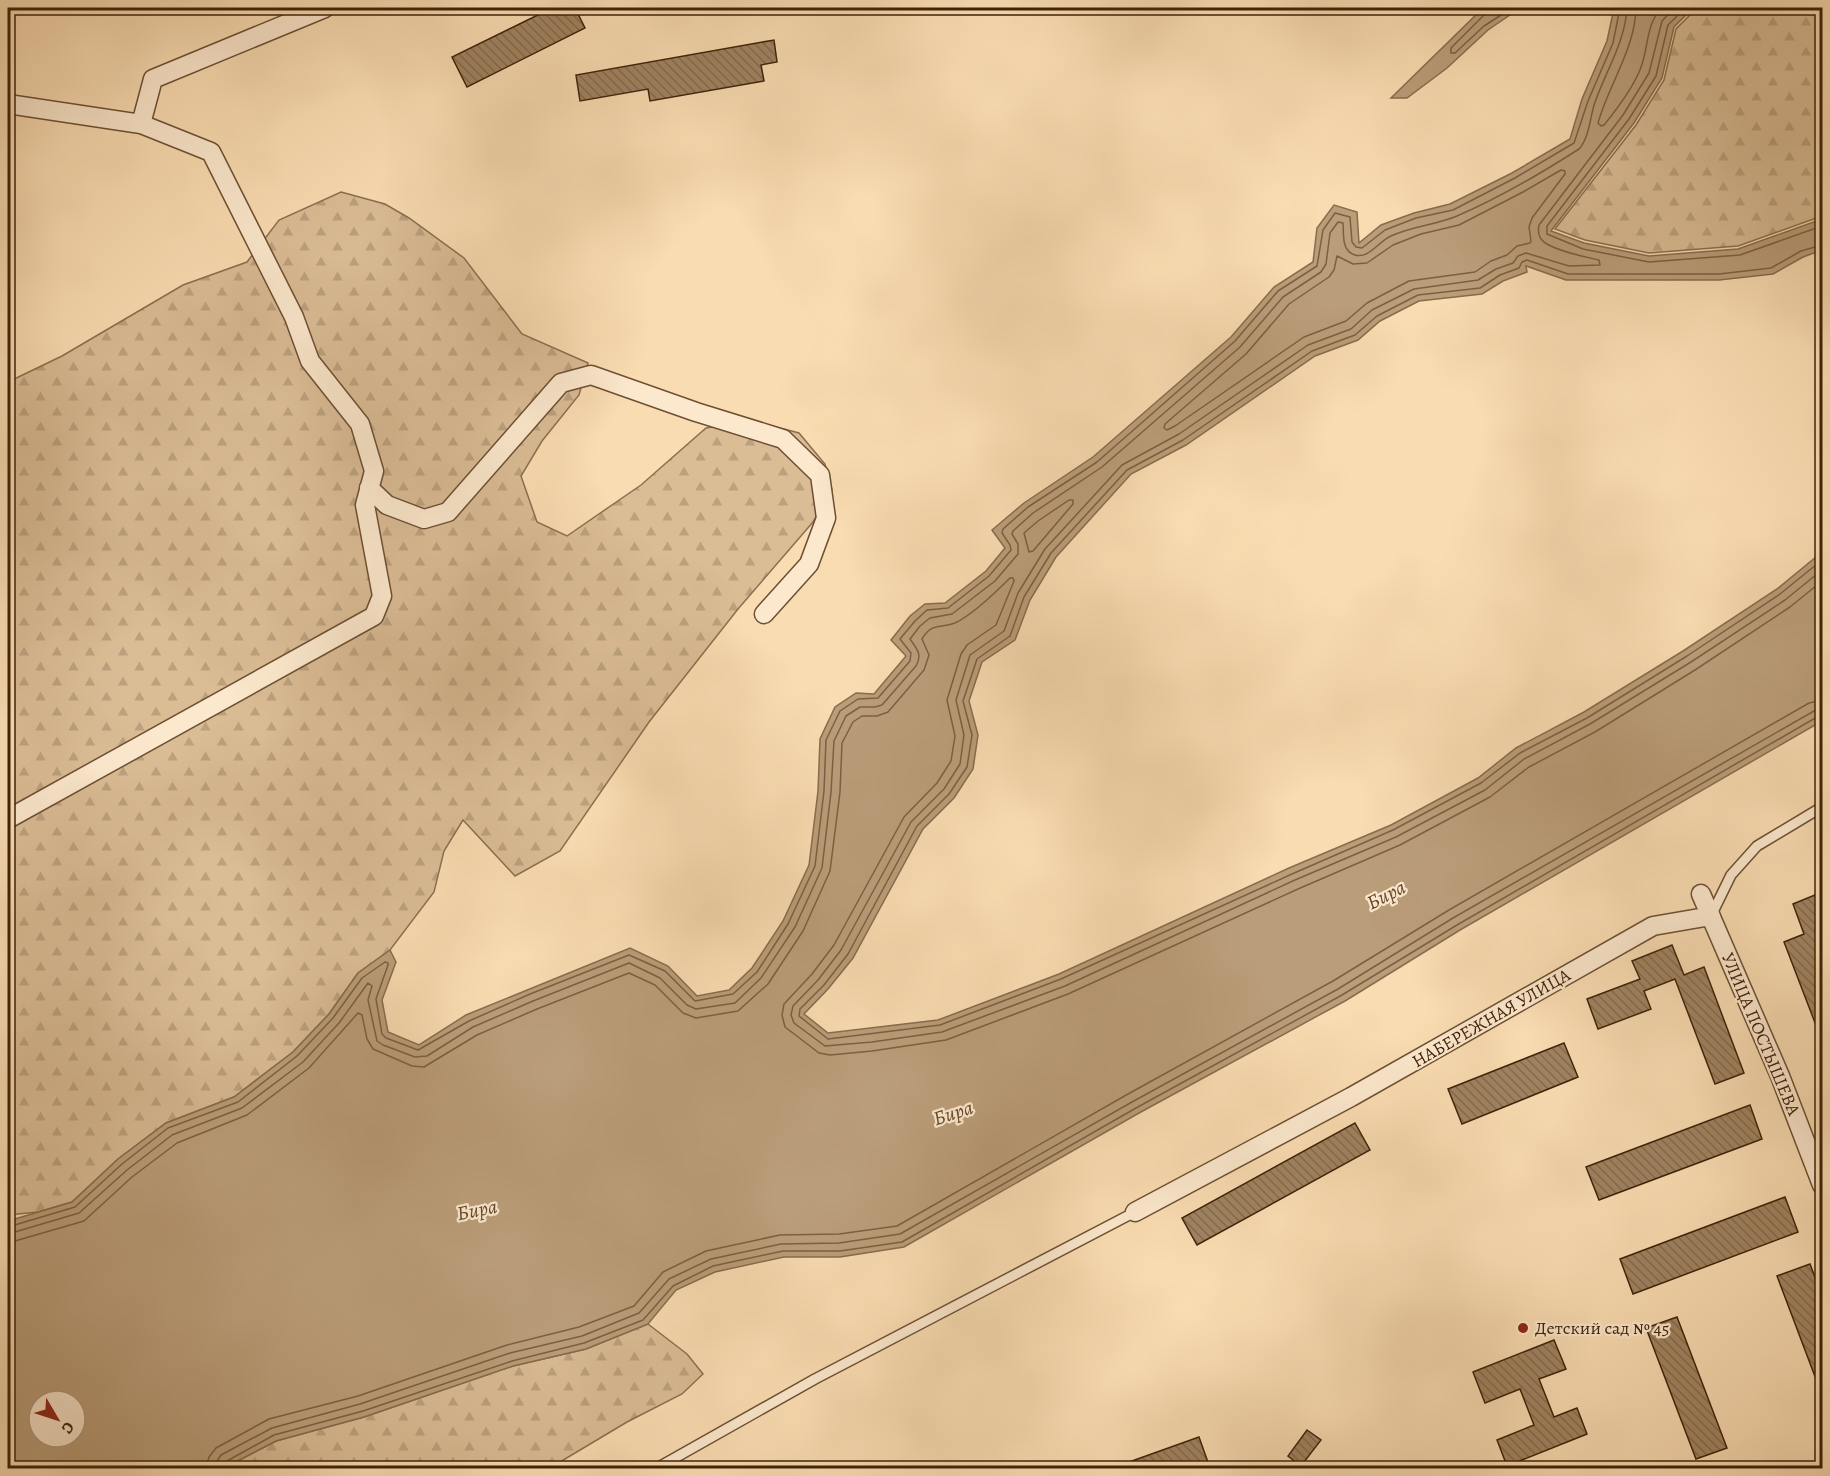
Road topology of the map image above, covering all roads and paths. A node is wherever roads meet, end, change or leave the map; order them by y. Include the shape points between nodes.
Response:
1 (325, 8) edge
2 (8, 104) edge
3 (141, 124) junction
4 (369, 489) junction
5 (764, 614) dead end
6 (1822, 807) edge
7 (8, 819) edge
8 (1701, 894) dead end
9 (1711, 916) junction
10 (1822, 1185) edge
11 (1135, 1212) joint
12 (657, 1468) edge

1 - 3 street via 153,79
2 - 3 street
3 - 4 street via 211,152 294,317 310,361 360,424 374,471
4 - 5 street via 387,506 424,519 448,512 561,383 591,375 783,439 820,475 826,518 809,564
4 - 7 street via 365,505 382,596 374,616
6 - 9 lane via 1757,846 1731,875
8 - 9 street, УЛИЦА ПОСТЫШЕВА
9 - 10 street, УЛИЦА ПОСТЫШЕВА
9 - 11 street, НАБЕРЕЖНАЯ УЛИЦА via 1653,926
11 - 12 lane via 815,1379

